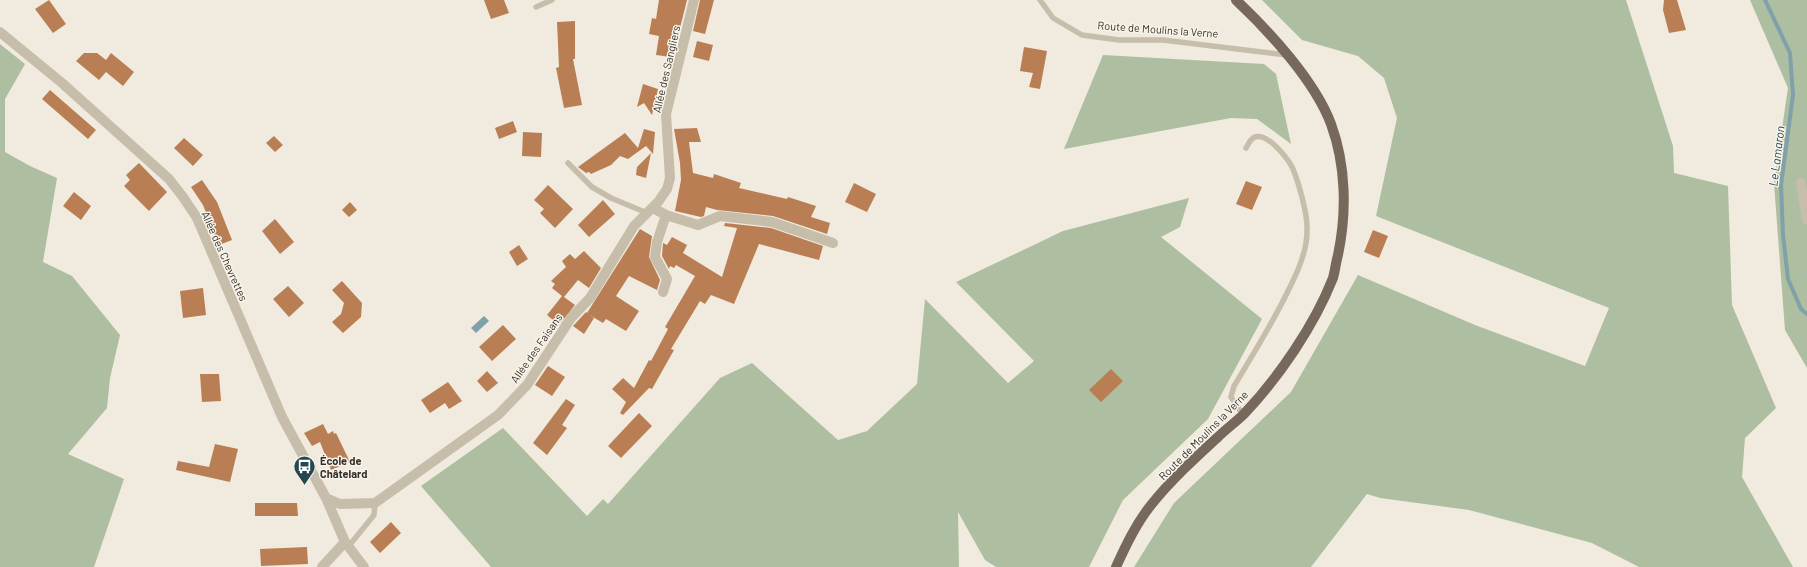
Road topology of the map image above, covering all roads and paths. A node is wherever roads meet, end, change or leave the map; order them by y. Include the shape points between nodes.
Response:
1 (552, 0) edge
2 (694, 0) edge
3 (1040, 0) edge
4 (1236, 0) edge
5 (536, 7) dead end
6 (3, 34) edge
7 (1287, 55) junction
8 (1246, 148) dead end
9 (568, 163) dead end
10 (1801, 183) dead end
11 (650, 211) junction
12 (666, 215) junction
13 (1807, 220) edge
14 (634, 226) joint
15 (833, 243) dead end
16 (663, 292) dead end
17 (1243, 415) junction
18 (326, 498) junction
19 (375, 503) junction
20 (347, 545) junction
21 (322, 567) edge
22 (364, 567) edge
23 (1116, 567) edge

1 - 5 lane
2 - 11 street, Allée des Sangliers via 666,114 670,178 667,189
3 - 7 lane, Route de Moulins la Verne via 1053,18 1082,35 1118,40 1163,40
4 - 7 main road, Route de Moulins la Verne
6 - 18 street, Allée des Chevrettes via 163,174 183,197 197,218 282,418
7 - 17 main road, Route de Moulins la Verne via 1313,88 1331,123 1344,192 1343,233 1333,276 1317,312 1289,357
8 - 17 lane via 1251,139 1257,137 1266,138 1276,146 1292,168 1301,196 1307,230 1305,250 1297,272 1271,326 1234,386 1231,397
9 - 11 lane via 592,187 611,198
10 - 13 street
11 - 12 street
11 - 14 street, Allée des Sangliers
12 - 15 street via 698,225 720,216 772,222
12 - 16 street via 654,256 667,279
14 - 19 street, Allée des Faisans via 590,298 571,318 527,385 498,415
17 - 23 main road, Route de Moulins la Verne via 1151,505 1130,537
18 - 19 street via 340,504
18 - 20 street, Allée des Chevrettes
19 - 20 lane via 374,515
20 - 21 street
20 - 22 street, Allée des Chevrettes

